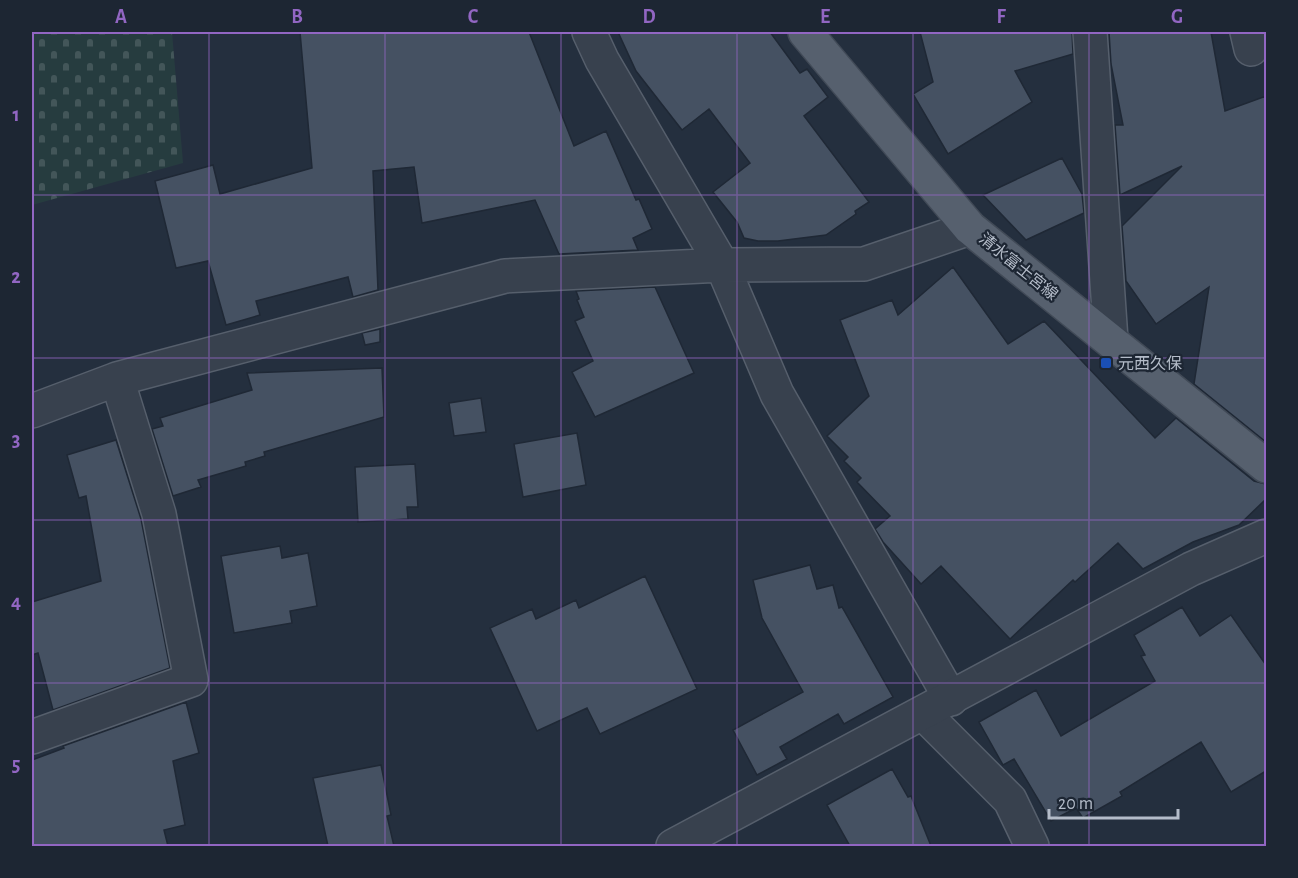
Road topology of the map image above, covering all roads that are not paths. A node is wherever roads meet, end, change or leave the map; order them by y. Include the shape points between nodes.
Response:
1 (589, 32) edge
2 (805, 32) edge
3 (1090, 32) edge
4 (970, 228) junction
5 (722, 265) junction
6 (1111, 340) junction
7 (117, 380) junction
8 (32, 411) edge
9 (1266, 466) edge
10 (1266, 536) edge
11 (937, 706) junction
12 (32, 738) edge
13 (673, 846) edge
14 (1032, 846) edge

1 - 5 street
2 - 4 main road, 清水富士宮線
3 - 6 street
4 - 5 street via 864,264
4 - 6 main road, 清水富士宮線
5 - 7 street via 505,276
5 - 11 street via 777,394
6 - 9 main road, 清水富士宮線
7 - 8 street
7 - 12 street via 159,514 191,681
10 - 11 street via 1191,568
11 - 13 street
11 - 14 street via 1010,800

